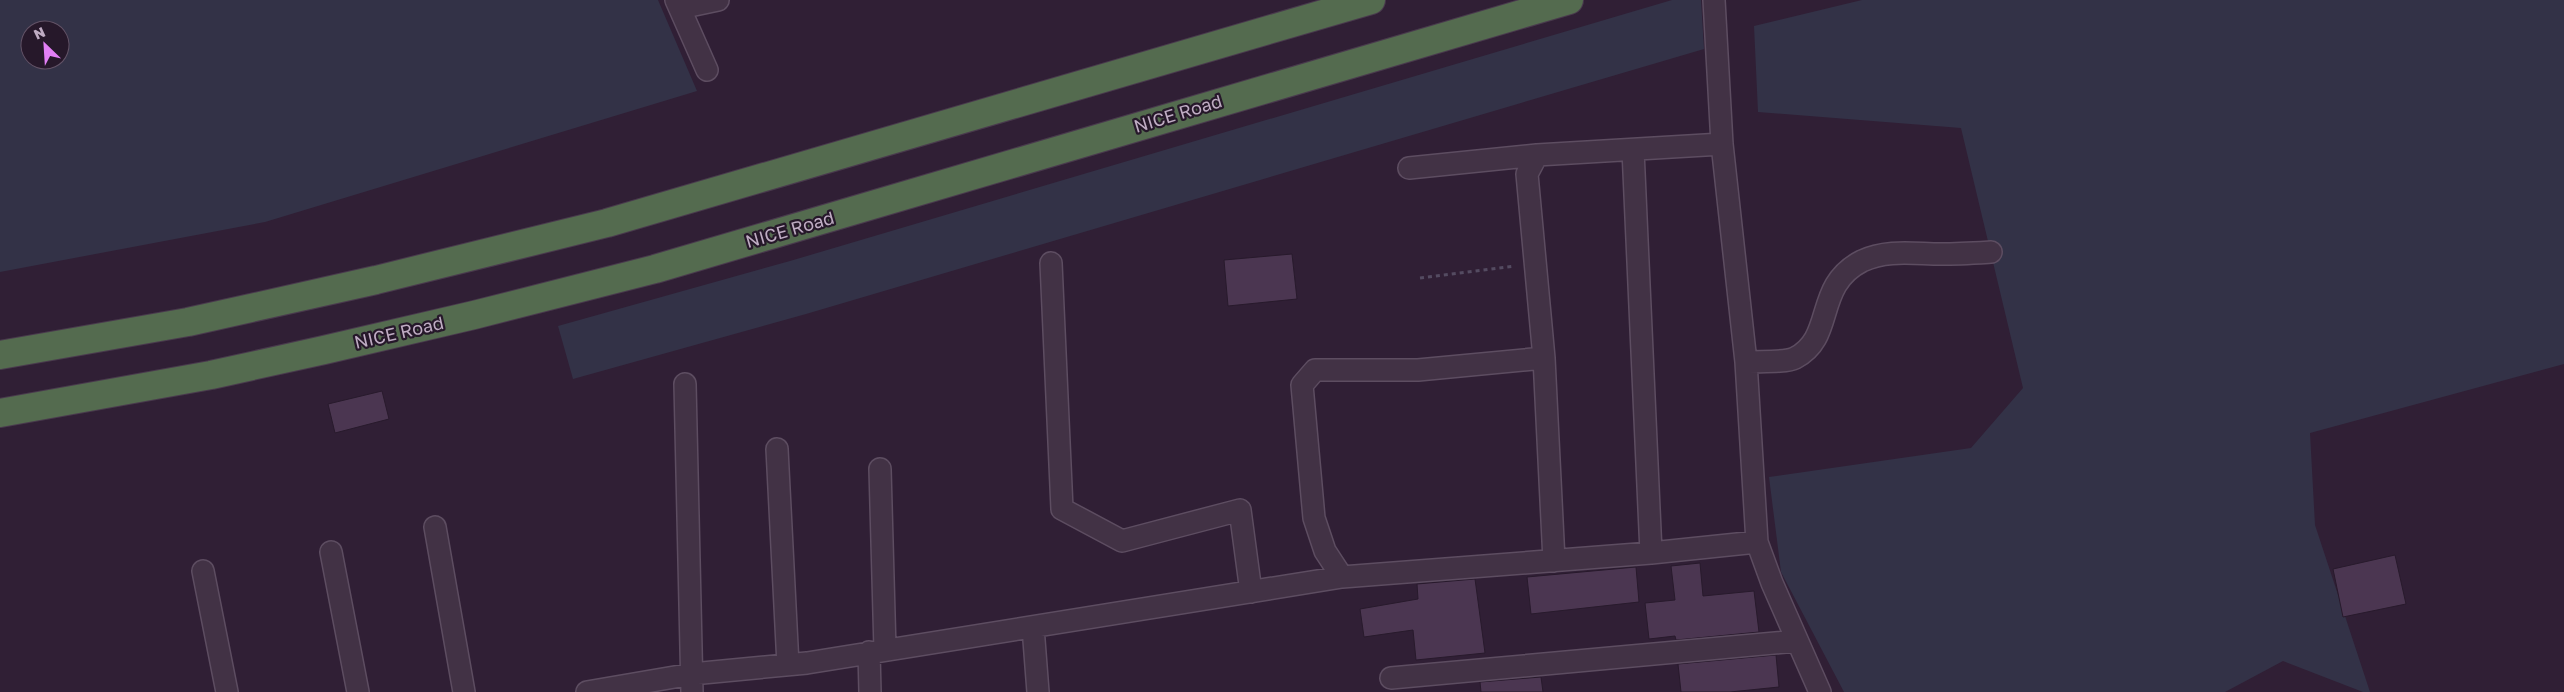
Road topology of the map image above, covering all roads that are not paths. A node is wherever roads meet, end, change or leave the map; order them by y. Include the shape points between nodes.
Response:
1 (718, 0) edge
2 (1371, 0) edge
3 (1569, 0) edge
4 (1714, 0) edge
5 (678, 4) edge
6 (707, 70) dead end
7 (1722, 144) junction
8 (1633, 150) junction
9 (1537, 155) junction
10 (1409, 168) dead end
11 (1991, 252) dead end
12 (1051, 263) dead end
13 (0, 355) edge
14 (1544, 358) junction
15 (1746, 362) junction
16 (685, 384) dead end
17 (0, 413) edge
18 (777, 449) dead end
19 (880, 469) dead end
20 (436, 527) dead end
21 (1757, 542) junction
22 (331, 552) dead end
23 (1651, 553) junction
24 (1554, 561) junction
25 (203, 571) dead end
26 (1342, 577) junction
27 (1251, 592) junction
28 (1033, 627) junction
29 (1797, 641) junction
30 (877, 651) junction
31 (788, 665) junction
32 (1391, 678) dead end
33 (692, 683) edge
34 (227, 692) edge
35 (358, 692) edge
36 (464, 692) edge
37 (587, 692) edge
38 (870, 692) edge
39 (1038, 692) edge
40 (1820, 692) edge

1 - 5 street
2 - 13 highway via 607,223 207,318
3 - 17 highway, NICE Road via 656,269 315,353
4 - 7 street
5 - 6 street
7 - 8 street
7 - 15 street
8 - 9 street
8 - 23 street
9 - 10 street
9 - 14 street via 1527,174
11 - 15 street via 1886,254 1863,260 1846,271 1830,292 1819,334 1809,348 1794,359
12 - 27 street via 1062,510 1122,541 1240,510
14 - 24 street
14 - 26 street via 1418,370 1315,370 1302,385 1314,518 1325,551
15 - 21 street
16 - 33 street
18 - 31 street
19 - 30 street
20 - 36 street
21 - 23 street
21 - 29 street
22 - 35 street
23 - 24 street
24 - 26 street
25 - 34 street
26 - 27 street
27 - 28 street
28 - 30 street
28 - 39 street
29 - 32 street
29 - 40 street
30 - 31 street
30 - 38 street
31 - 33 street
33 - 37 street

